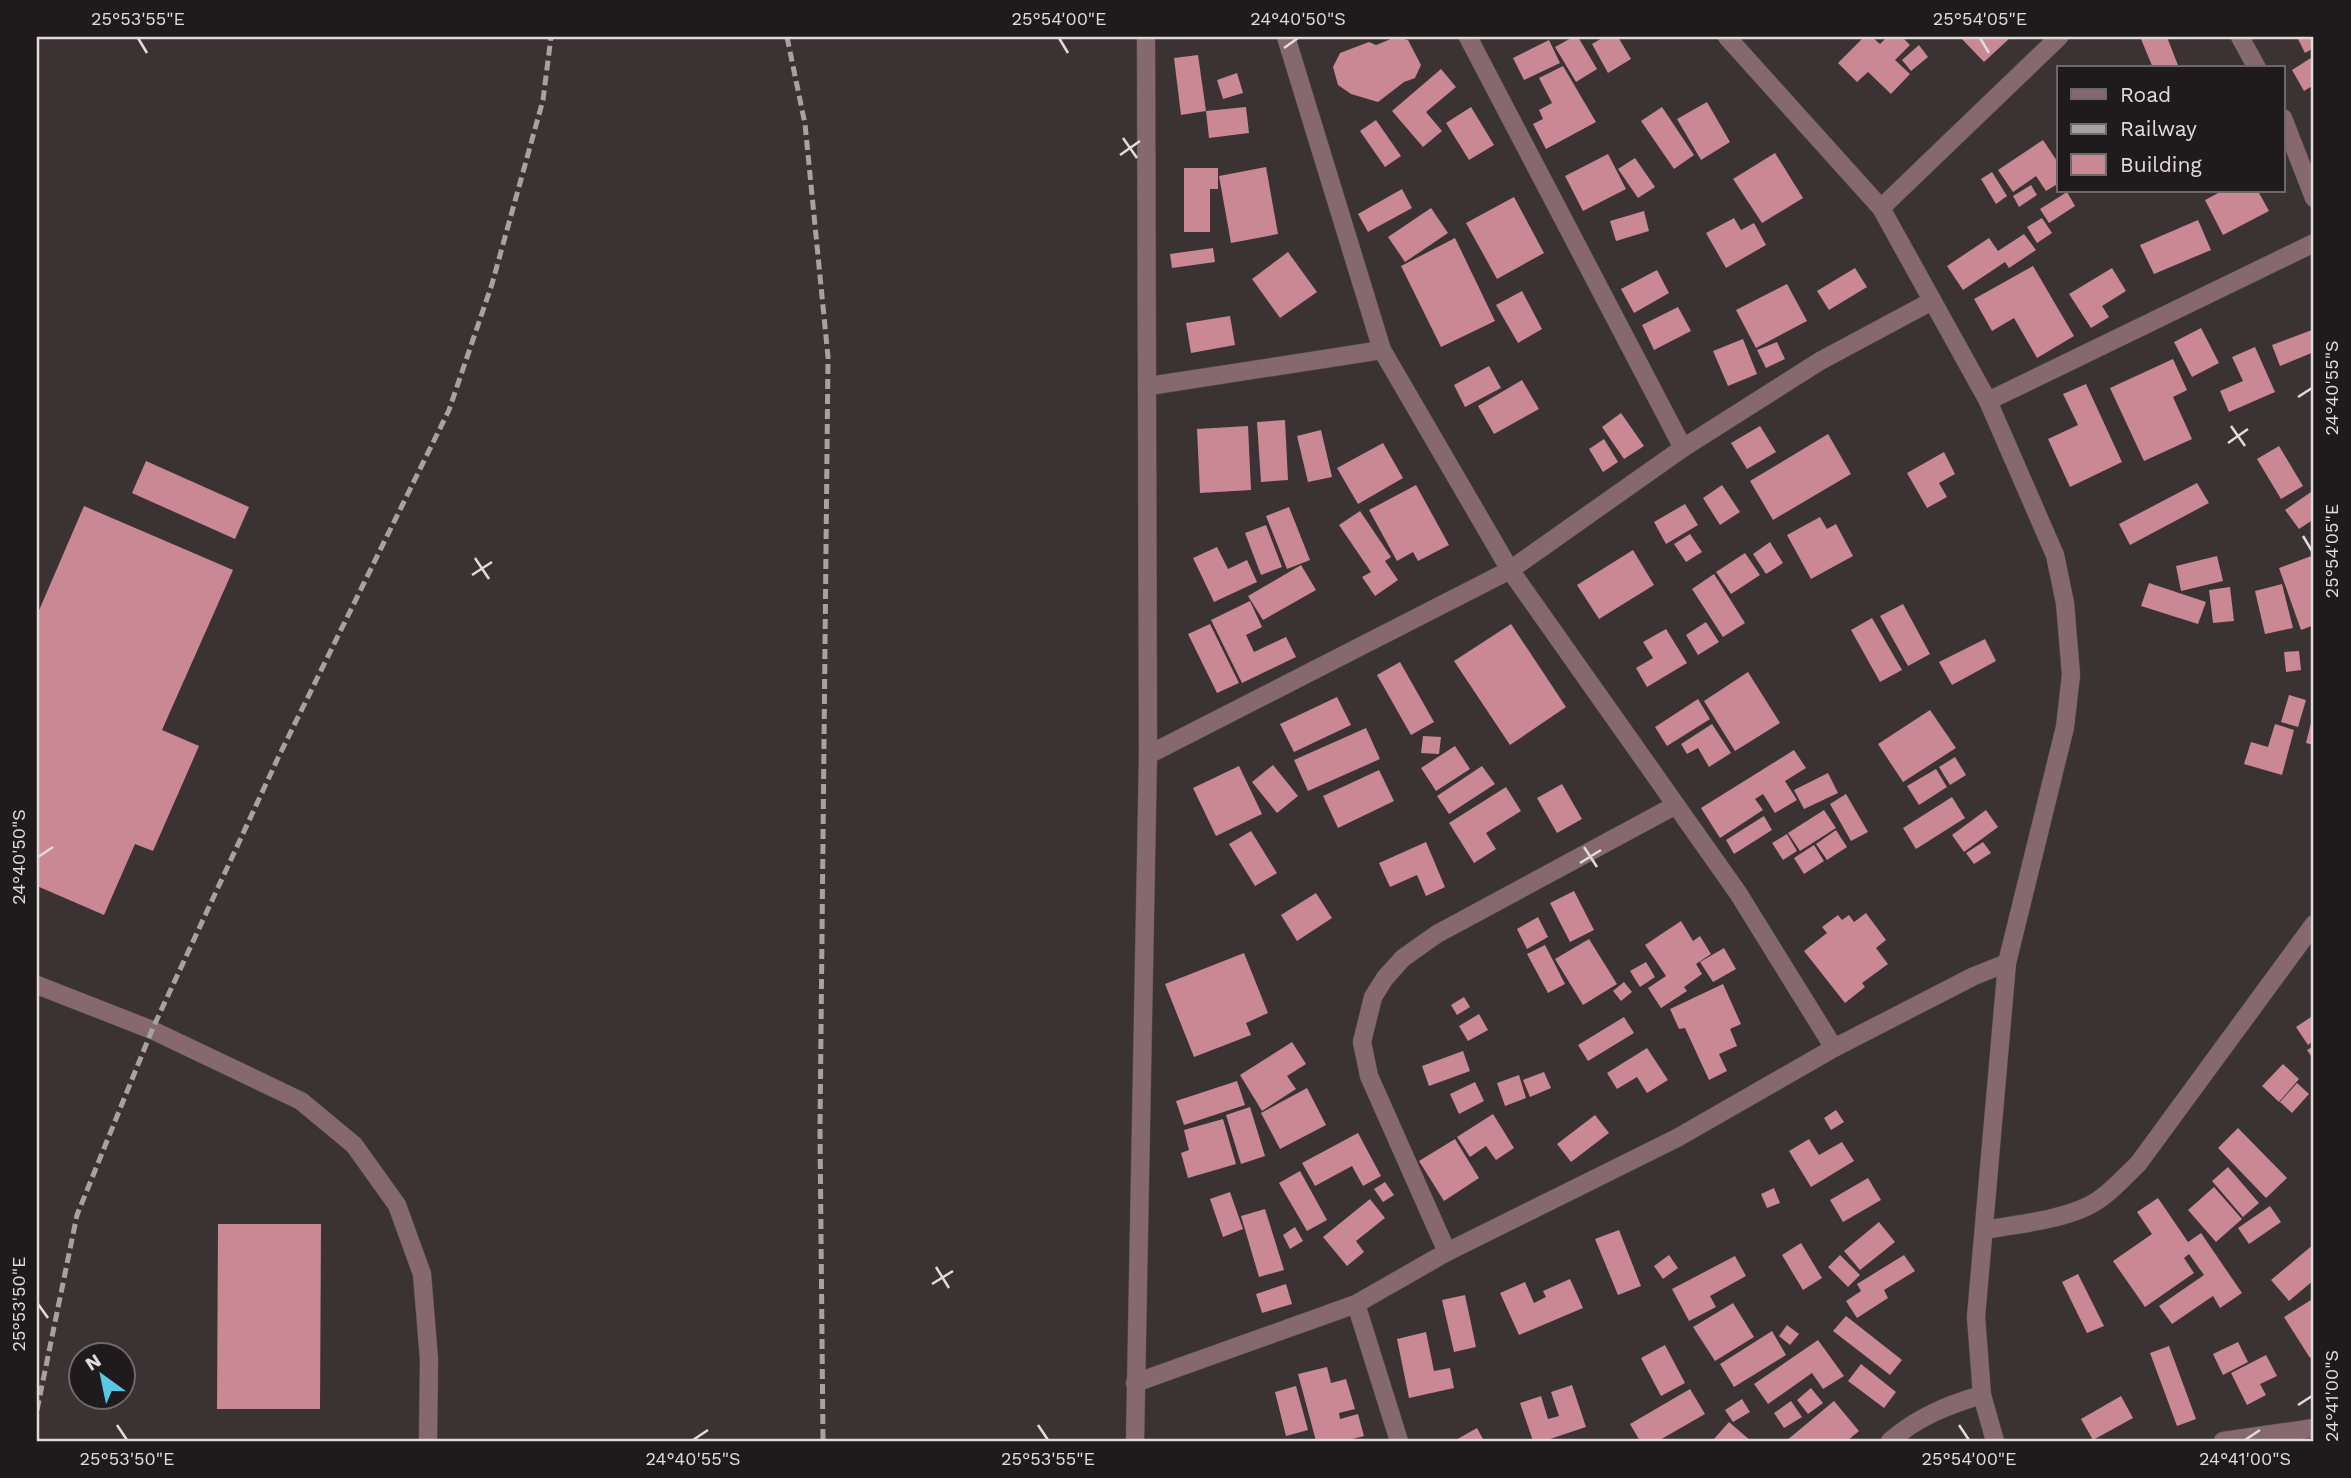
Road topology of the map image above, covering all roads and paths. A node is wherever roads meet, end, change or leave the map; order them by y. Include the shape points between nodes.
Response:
1 (1146, 37) edge
2 (1286, 37) edge
3 (1468, 37) edge
4 (1727, 37) edge
5 (2059, 37) edge
6 (2240, 37) edge
7 (2256, 66) edge
8 (2284, 121) edge
9 (2314, 198) edge
10 (1881, 208) junction
11 (2314, 243) edge
12 (1931, 301) junction
13 (1382, 350) junction
14 (1149, 386) junction
15 (1988, 401) junction
16 (1683, 448) junction
17 (1510, 570) junction
18 (1147, 755) junction
19 (1676, 805) junction
20 (2314, 924) edge
21 (2007, 963) junction
22 (37, 985) edge
23 (1833, 1048) junction
24 (1984, 1230) junction
25 (1447, 1252) junction
26 (1356, 1304) junction
27 (1135, 1383) junction
28 (1982, 1395) junction
29 (2314, 1428) edge
30 (428, 1441) edge
31 (1135, 1441) edge
32 (1399, 1441) edge
33 (1890, 1441) edge
34 (1995, 1441) edge
35 (2223, 1441) edge

1 - 14 street
2 - 13 street
3 - 16 street
4 - 10 street
5 - 10 street
6 - 7 street
8 - 9 street
10 - 12 street
11 - 15 street
12 - 15 street
12 - 16 street via 1820,361
13 - 14 street
13 - 17 street
14 - 18 street
15 - 21 street via 2055,555 2065,603 2071,675 2065,727
16 - 17 street
17 - 18 street
17 - 19 street
18 - 27 street
19 - 23 street via 1738,893
19 - 25 street via 1437,934 1403,958 1373,998 1362,1042 1369,1076
20 - 24 street via 2137,1164 2110,1190 2088,1206 2062,1215
21 - 23 street
21 - 24 street
22 - 30 street via 152,1030 302,1101 354,1146 397,1205 422,1274 429,1359
23 - 25 street via 1677,1138
24 - 28 street via 1976,1317
25 - 26 street
26 - 27 street
26 - 32 street
27 - 31 street
28 - 33 street via 1942,1406
28 - 34 street
29 - 35 street

